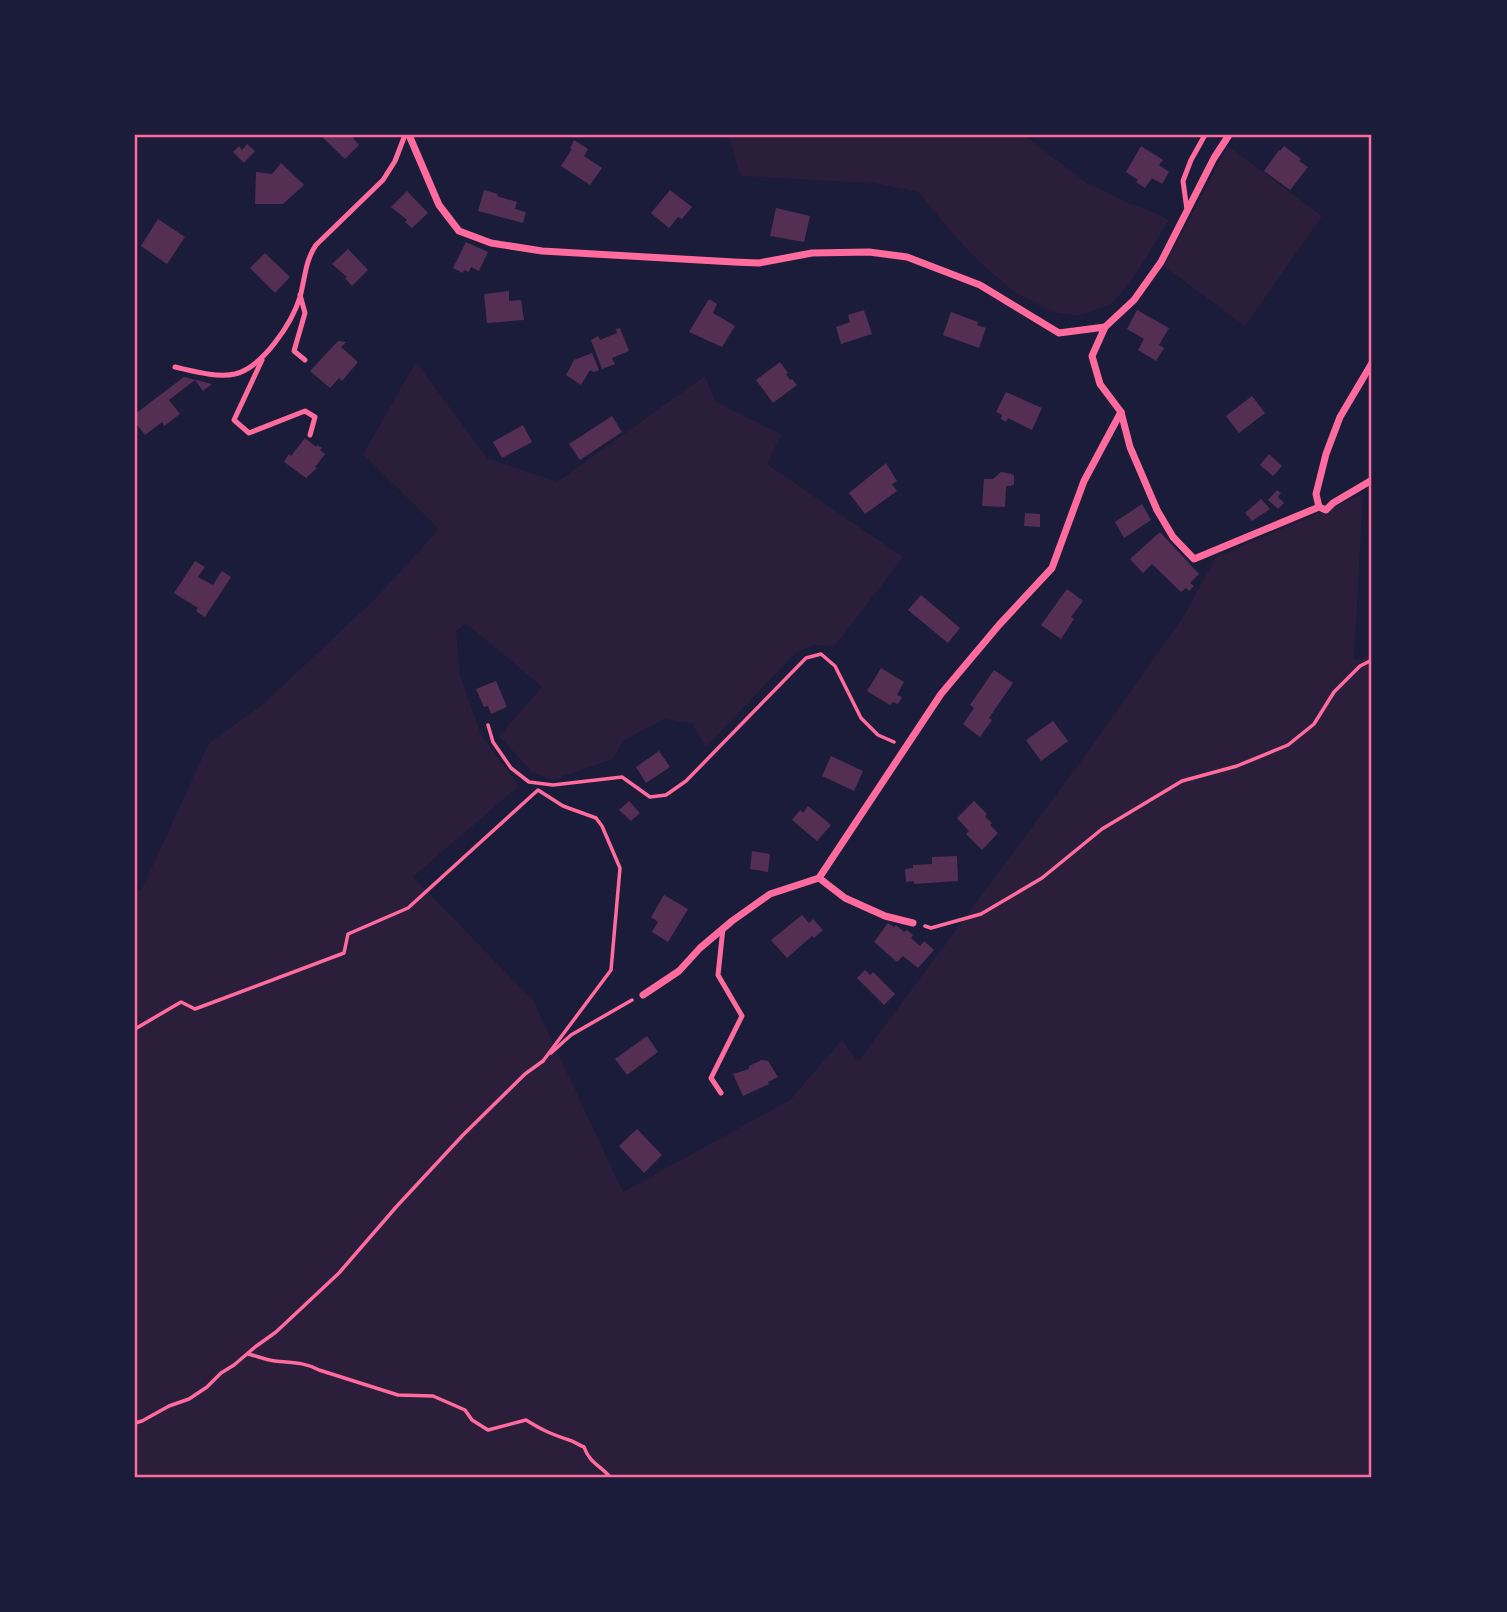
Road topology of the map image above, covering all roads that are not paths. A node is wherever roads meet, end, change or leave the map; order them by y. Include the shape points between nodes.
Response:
1 (407, 135) edge
2 (1205, 135) edge
3 (1229, 135) edge
4 (1187, 211) junction
5 (300, 295) junction
6 (1105, 327) junction
7 (265, 354) junction
8 (306, 360) dead end
9 (1372, 363) edge
10 (175, 368) dead end
11 (1121, 412) junction
12 (310, 435) dead end
13 (1372, 480) edge
14 (1319, 508) junction
15 (819, 878) junction
16 (913, 923) road end
17 (723, 928) junction
18 (643, 995) road end
19 (721, 1093) dead end

1 - 5 lane via 383,180 309,254
1 - 6 street via 439,205 459,231 491,243 542,251 734,262 812,253 895,255 980,285 1059,333
2 - 4 lane via 1183,181
3 - 4 street
4 - 6 street via 1161,262 1134,300
5 - 7 lane via 287,325
5 - 8 lane via 305,313 295,351
6 - 11 street via 1092,356 1100,384
7 - 10 lane via 235,374
7 - 12 lane via 234,420 249,433 304,411 315,417
9 - 14 street via 1340,417 1326,454 1316,494
11 - 14 street via 1130,447 1157,510 1173,537 1194,559
11 - 15 street via 1084,481 1052,568 941,694
13 - 14 street via 1326,510
15 - 16 street via 845,898
15 - 17 street via 770,894
17 - 18 street via 679,971
17 - 19 lane via 718,975 742,1016 711,1078

